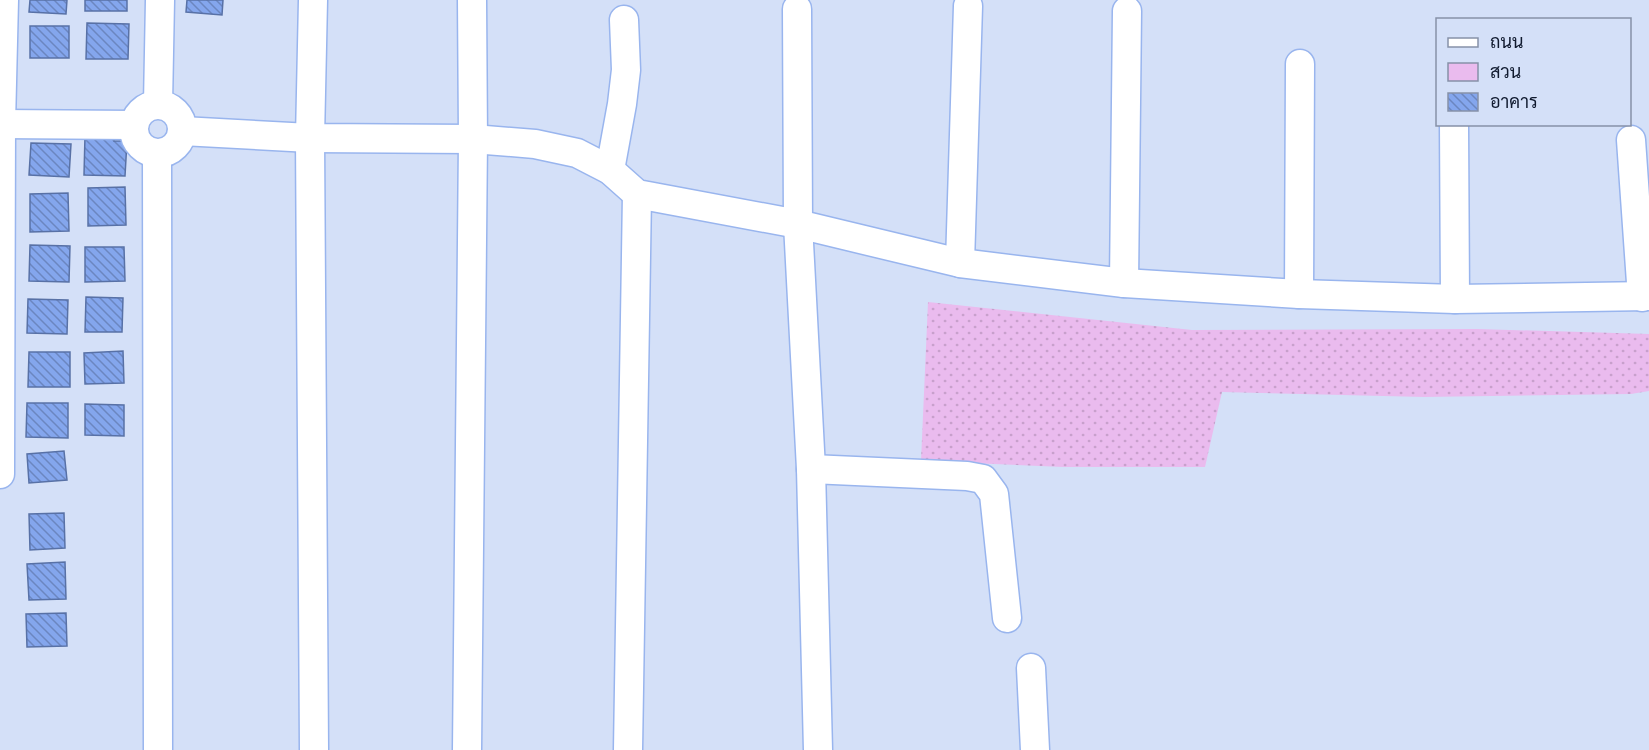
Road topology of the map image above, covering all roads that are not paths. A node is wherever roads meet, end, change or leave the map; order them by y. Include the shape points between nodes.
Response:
1 (4, 0) edge
2 (160, 0) edge
3 (313, 0) edge
4 (472, 0) edge
5 (968, 6) dead end
6 (797, 9) dead end
7 (1127, 11) dead end
8 (624, 20) dead end
9 (1300, 63) dead end
10 (158, 104) junction
11 (1, 124) edge
12 (134, 125) junction
13 (1454, 126) edge
14 (182, 131) junction
15 (310, 138) junction
16 (473, 139) junction
17 (1631, 140) dead end
18 (156, 154) junction
19 (610, 170) junction
20 (637, 194) junction
21 (798, 224) junction
22 (960, 263) junction
23 (1124, 283) junction
24 (1299, 294) junction
25 (1645, 296) edge
26 (1455, 299) junction
27 (811, 469) junction
28 (0, 474) edge
29 (1007, 618) dead end
30 (1031, 668) dead end
31 (158, 750) edge
32 (314, 750) edge
33 (467, 750) edge
34 (628, 750) edge
35 (818, 750) edge
36 (1035, 750) edge

1 - 11 street
2 - 10 street
3 - 15 street
4 - 16 street
5 - 22 street
6 - 21 street
7 - 23 street
8 - 19 street via 624,81
9 - 24 street
10 - 12 street via 142,110
10 - 14 street via 176,112
11 - 12 street
11 - 28 street
12 - 18 street via 135,139 143,149
13 - 26 street
14 - 15 street
14 - 18 street via 178,143 169,151
15 - 16 street
15 - 32 street
16 - 19 street via 534,144 577,153
16 - 33 street
17 - 25 street
18 - 31 street
19 - 20 street
20 - 21 street
20 - 34 street
21 - 22 street
21 - 27 street
22 - 23 street
23 - 24 street
24 - 26 street
25 - 26 street
27 - 29 street via 983,479 994,494
27 - 35 street
30 - 36 street

